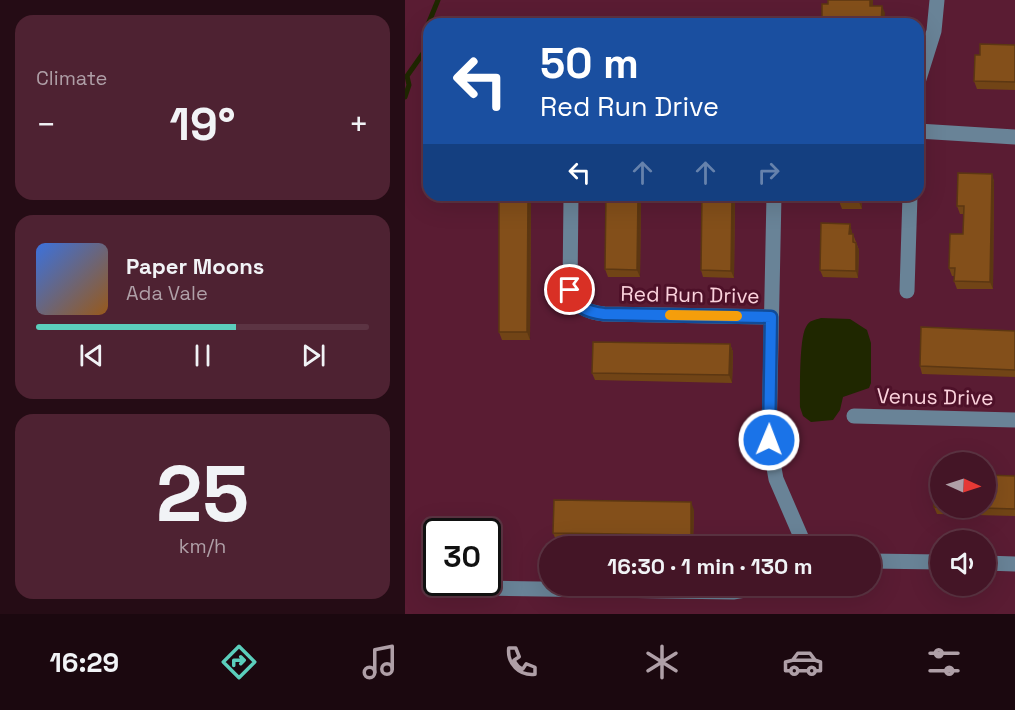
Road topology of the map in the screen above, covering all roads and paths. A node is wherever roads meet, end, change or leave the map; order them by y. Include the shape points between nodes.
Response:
1 (937, 0) edge
2 (924, 64) edge
3 (924, 131) edge
4 (1015, 137) edge
5 (571, 201) edge
6 (774, 201) edge
7 (910, 201) edge
8 (907, 291) dead end
9 (771, 317) junction
10 (854, 416) dead end
11 (1015, 420) edge
12 (801, 536) edge
13 (881, 561) edge
14 (930, 562) edge
15 (996, 563) edge
16 (1015, 564) edge
17 (501, 588) edge
18 (539, 589) edge

1 - 2 street via 935,31
3 - 4 street
5 - 9 street, Red Run Drive via 570,290 583,309 604,314
6 - 9 street
7 - 8 street
9 - 12 street via 771,463
10 - 11 street, Venus Drive
13 - 14 street
15 - 16 street
17 - 18 street

